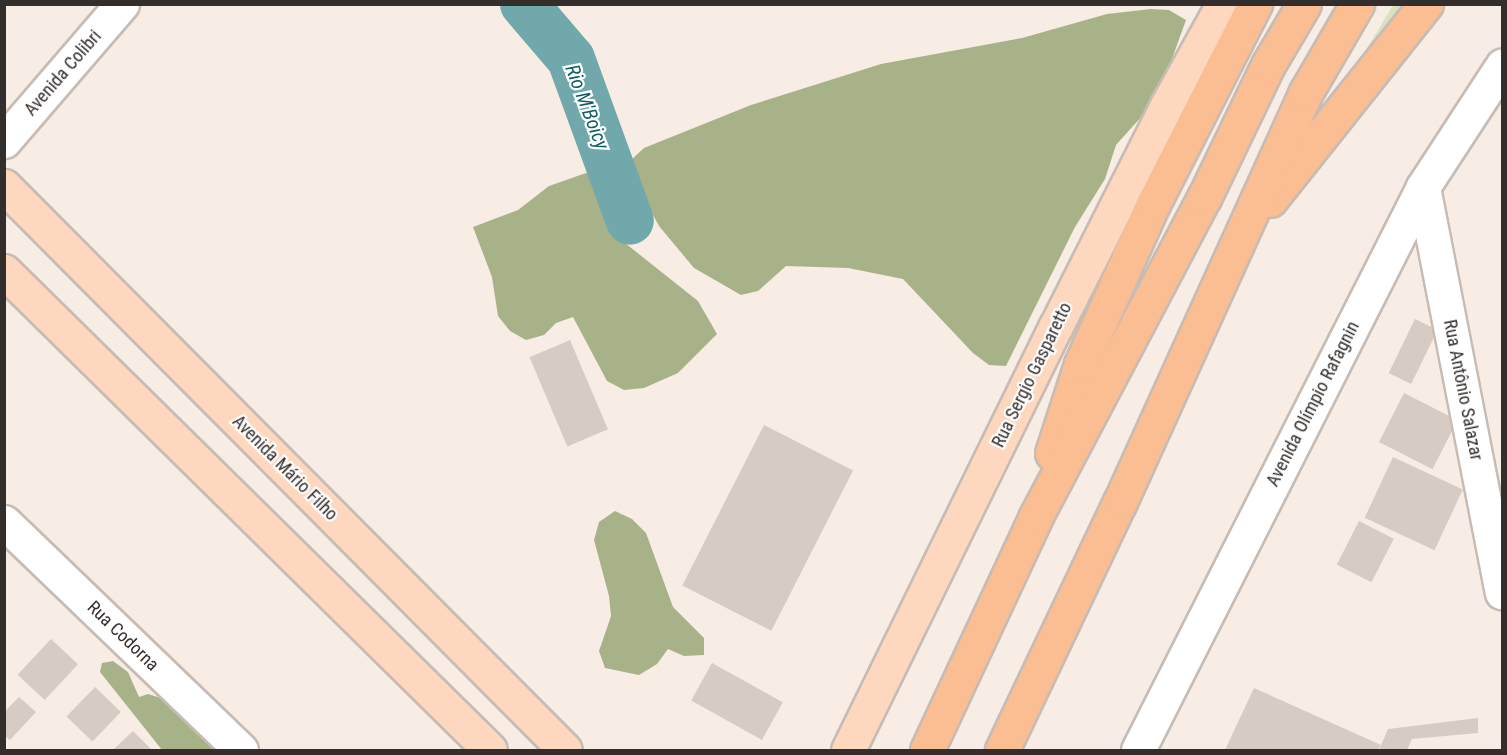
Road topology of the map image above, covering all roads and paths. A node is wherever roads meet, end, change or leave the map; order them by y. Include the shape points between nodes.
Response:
1 (122, 4) edge
2 (1223, 4) edge
3 (1255, 4) edge
4 (1304, 4) edge
5 (1357, 4) edge
6 (1426, 4) edge
7 (1503, 66) edge
8 (4, 141) edge
9 (4, 186) edge
10 (1423, 187) junction
11 (1237, 241) junction
12 (4, 271) edge
13 (1036, 516) junction
14 (4, 522) edge
15 (1503, 592) edge
16 (484, 748) edge
17 (241, 750) edge
18 (565, 750) edge
19 (848, 750) edge
20 (927, 750) edge
21 (1002, 750) edge
22 (1138, 750) edge

1 - 8 street, Avenida Colibri
2 - 19 main road, Rua Sergio Gasparetto via 1166,107
3 - 13 highway via 1153,204 1081,364
4 - 13 highway via 1268,65 1204,198
5 - 11 highway via 1306,92
6 - 11 highway
7 - 10 street, Avenida Olímpio Rafagnin
9 - 18 main road, Avenida Mário Filho
10 - 15 street, Rua Antônio Salazar
10 - 22 street, Avenida Olímpio Rafagnin
11 - 21 highway via 1120,502
12 - 16 main road
13 - 20 highway
14 - 17 street, Rua Codorna

